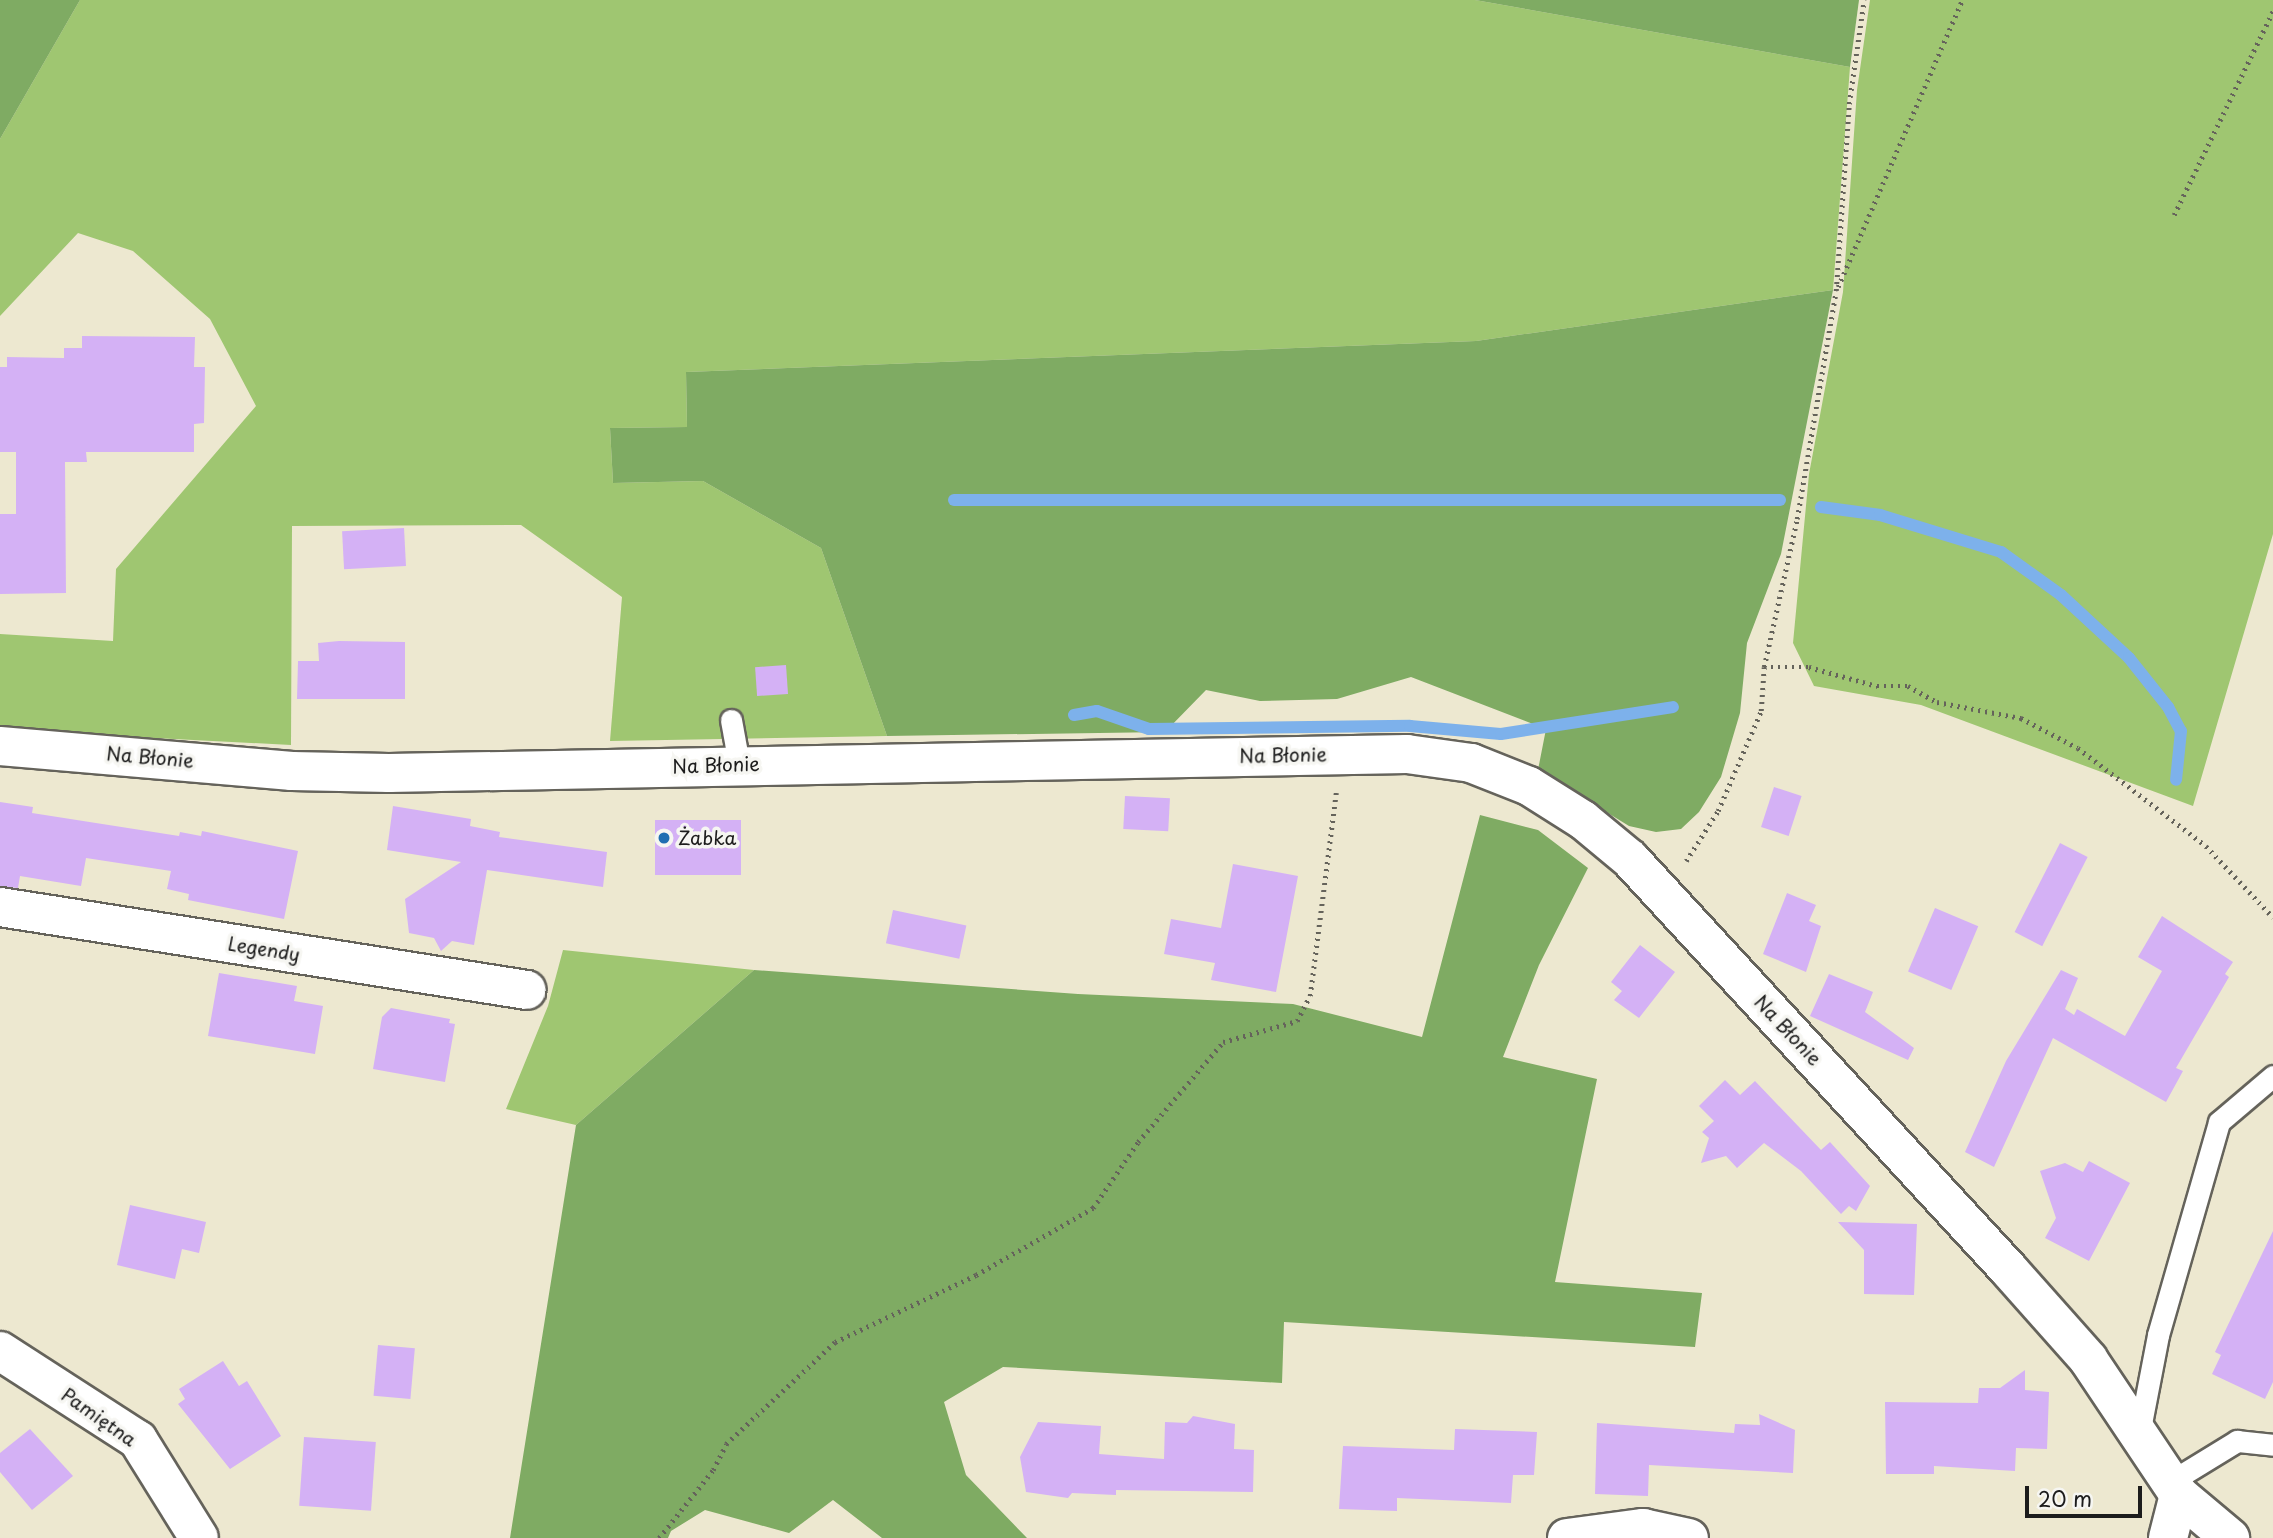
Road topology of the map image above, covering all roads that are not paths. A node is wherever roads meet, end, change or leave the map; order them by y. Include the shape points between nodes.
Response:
1 (731, 720) dead end
2 (0, 746) edge
3 (739, 764) junction
4 (0, 907) edge
5 (527, 990) dead end
6 (2273, 1076) edge
7 (0, 1351) edge
8 (2138, 1435) junction
9 (2273, 1444) edge
10 (2175, 1489) junction
11 (199, 1538) edge
12 (1567, 1538) edge
13 (1689, 1538) edge
14 (2168, 1538) edge
15 (2230, 1538) edge

1 - 3 lane
2 - 3 street, Na Błonie via 306,772
3 - 8 street, Na Błonie via 1407,754 1471,763 1529,786 1583,820 1630,859 2088,1359
4 - 5 street, Legendy
6 - 8 lane via 2219,1122 2158,1335
7 - 11 street, Pamiętna via 138,1440
8 - 10 street, Na Błonie
9 - 10 lane via 2236,1441
10 - 14 street
10 - 15 street, Na Błonie
12 - 13 street via 1643,1528

